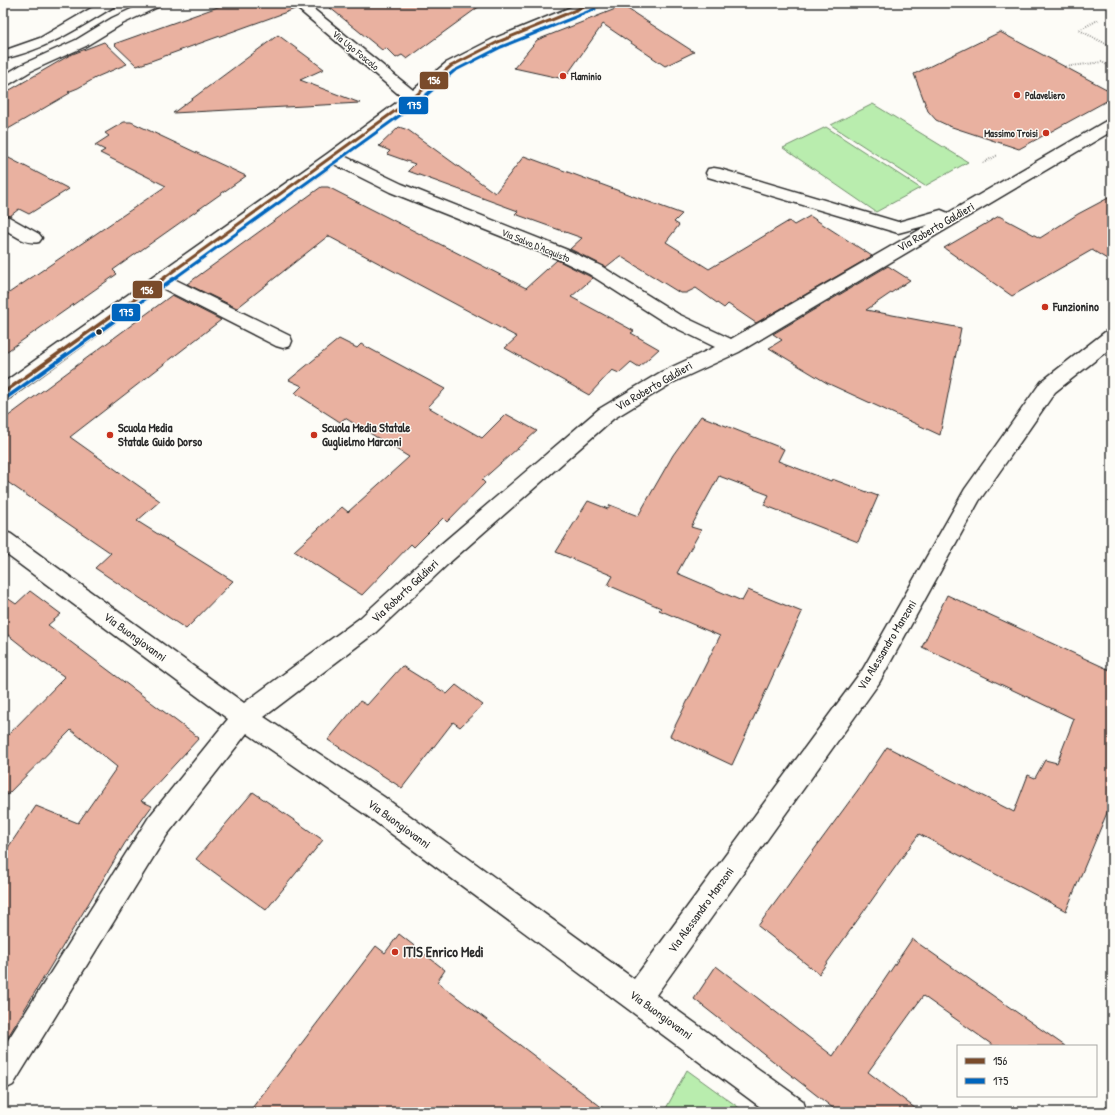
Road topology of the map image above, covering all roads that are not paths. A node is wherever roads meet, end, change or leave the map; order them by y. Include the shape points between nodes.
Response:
1 (110, 3) edge
2 (155, 3) edge
3 (298, 3) edge
4 (593, 3) edge
5 (3, 55) edge
6 (3, 82) edge
7 (413, 98) junction
8 (1112, 124) edge
9 (333, 157) junction
10 (714, 173) dead end
11 (971, 207) junction
12 (3, 221) edge
13 (33, 238) dead end
14 (161, 280) junction
15 (1112, 338) edge
16 (283, 341) dead end
17 (732, 347) junction
18 (3, 393) edge
19 (3, 540) edge
20 (244, 717) junction
21 (637, 998) junction
22 (3, 1075) edge
23 (792, 1112) edge

1 - 5 street via 42,42
2 - 6 street
3 - 7 street, Via Ugo Foscolo
4 - 7 street via 498,42 451,66
7 - 9 street
8 - 11 street, Via Roberto Galdieri
9 - 14 street
9 - 17 street, Via Salvo D'Acquisto via 403,191 596,270 671,318
10 - 11 street via 898,228
11 - 17 street, Via Roberto Galdieri
12 - 13 street
14 - 16 street
14 - 18 street
15 - 21 street, Via Alessandro Manzoni via 1048,387 972,495 871,676
17 - 20 street, Via Roberto Galdieri via 694,363 606,414 368,624
19 - 20 street, Via Buongiovanni
20 - 21 street, Via Buongiovanni via 375,806
20 - 22 street, Via Roberto Galdieri via 158,826
21 - 23 street, Via Buongiovanni

